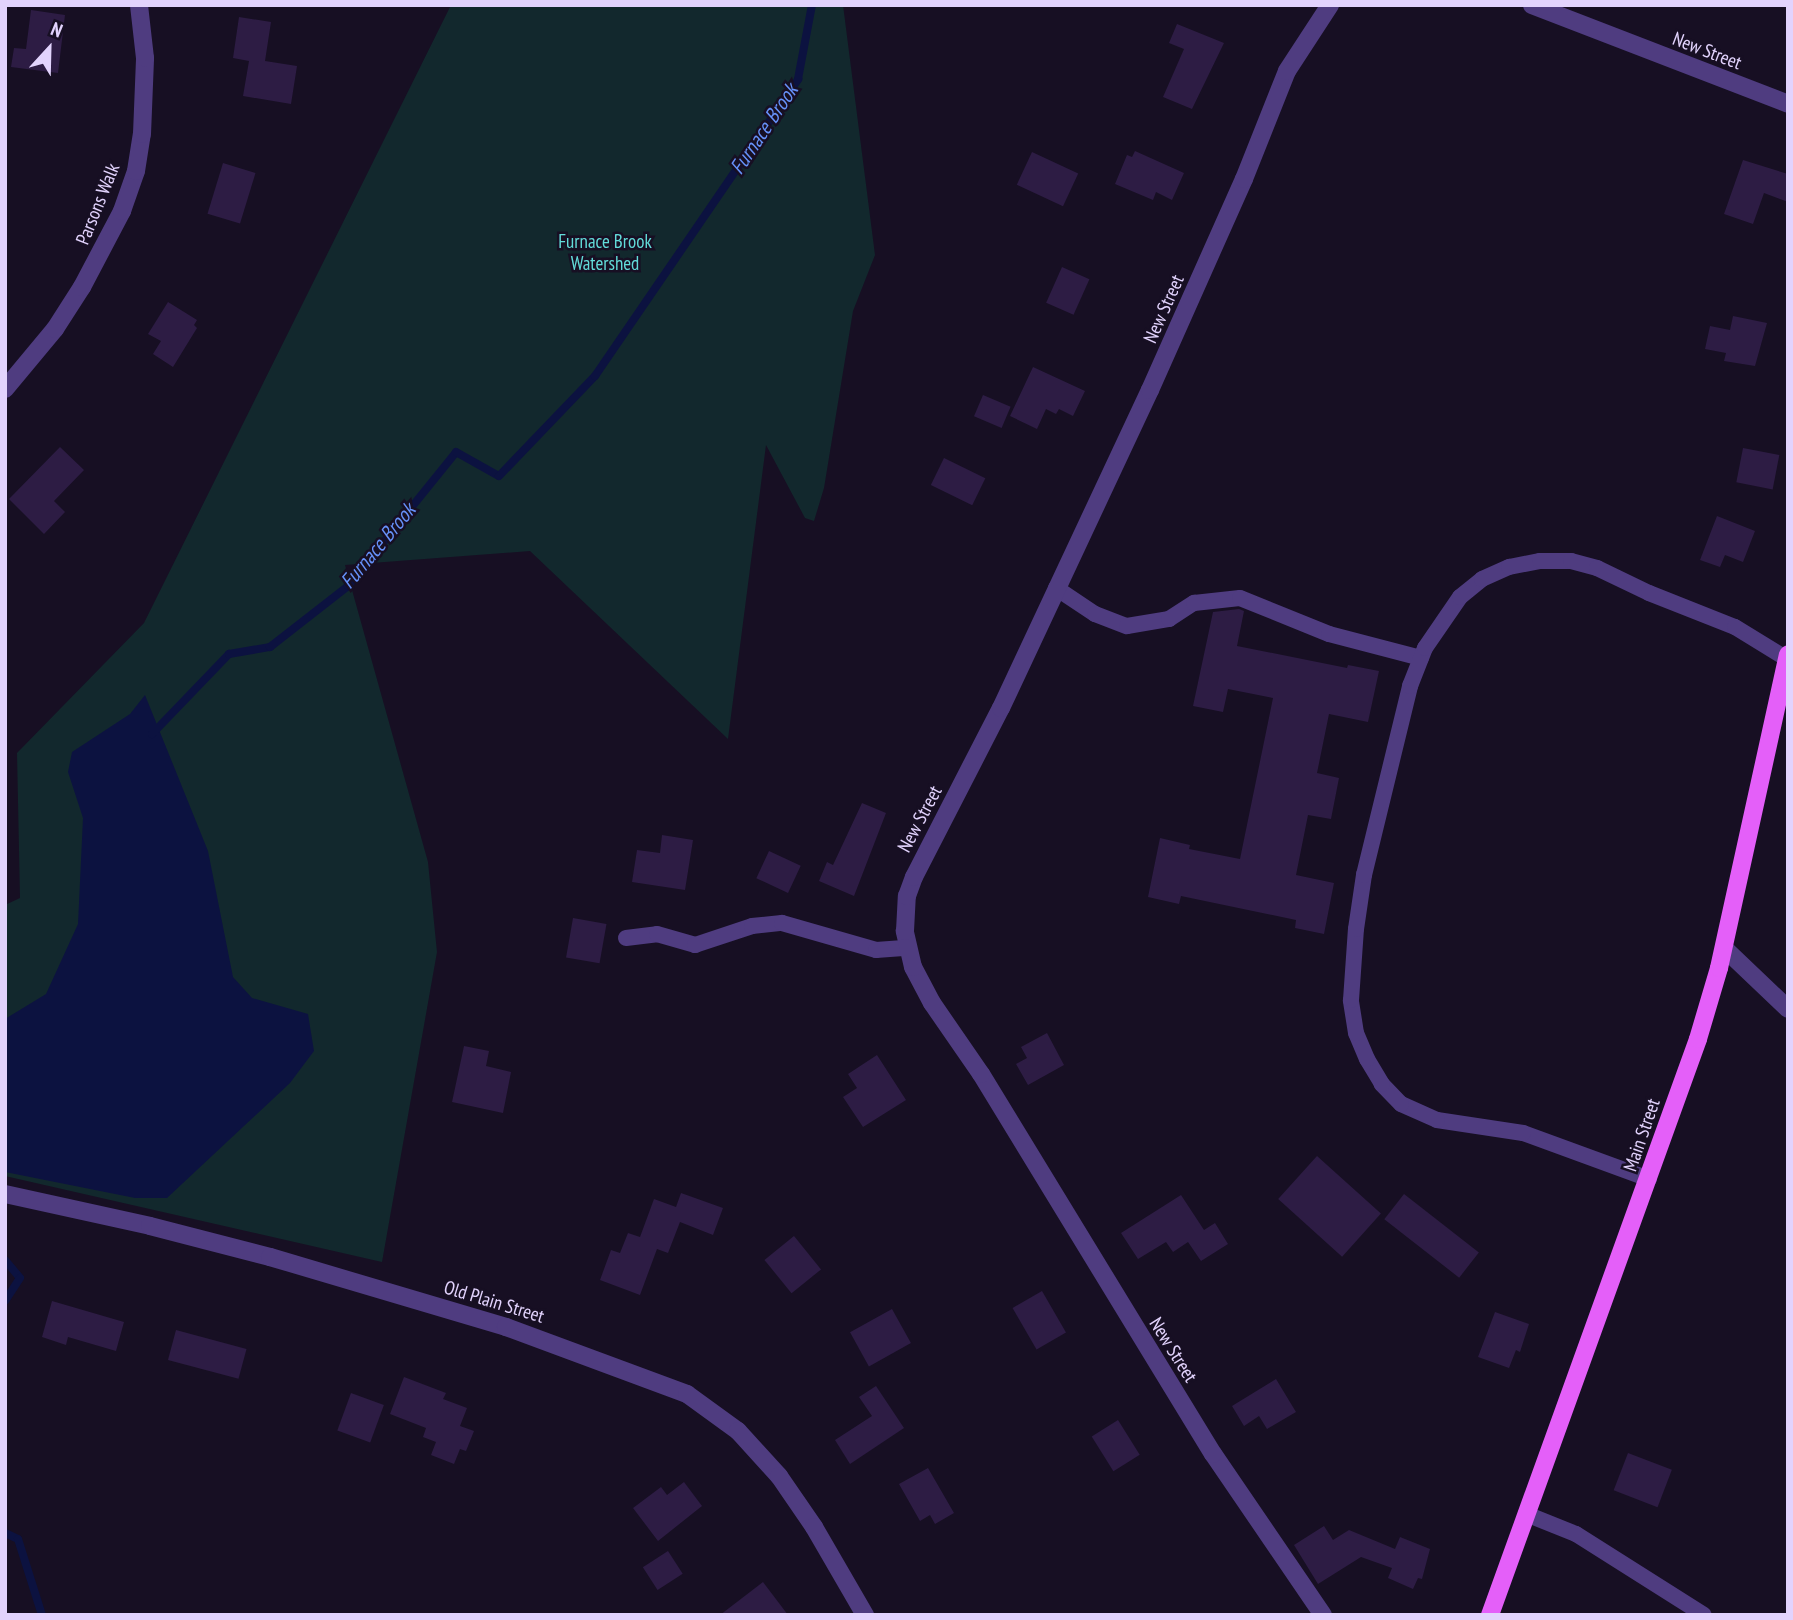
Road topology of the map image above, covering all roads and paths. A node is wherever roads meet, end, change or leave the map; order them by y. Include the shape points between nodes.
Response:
1 (139, 5) edge
2 (1330, 5) edge
3 (1532, 5) edge
4 (1788, 104) edge
5 (5, 389) edge
6 (1056, 589) junction
7 (1787, 657) edge
8 (1422, 658) junction
9 (626, 938) dead end
10 (907, 948) junction
11 (1724, 948) junction
12 (1788, 1009) edge
13 (1649, 1179) junction
14 (5, 1194) edge
15 (1526, 1514) junction
16 (866, 1615) edge
17 (1323, 1615) edge
18 (1490, 1615) edge
19 (1704, 1615) edge

1 - 5 street, Parsons Walk via 145,96 129,191 82,286 55,329
2 - 6 street, New Street via 1287,71 1182,320
3 - 4 street, New Street
6 - 8 lane via 1095,614 1127,626 1169,619 1194,603 1240,598 1329,634
6 - 10 street, New Street via 914,877 905,914
7 - 8 lane via 1735,627 1597,568 1571,561 1540,561 1482,579 1460,597
7 - 11 main road, Main Street
8 - 13 lane via 1410,686 1367,862 1356,929 1351,1000 1356,1033 1367,1059 1401,1104 1437,1120 1523,1133
9 - 10 lane via 657,934 695,945 752,926 782,923 876,950
10 - 17 street, New Street via 932,1003 1021,1138 1156,1362
11 - 12 street
11 - 13 main road, Main Street
13 - 15 main road, Main Street
14 - 16 street, Old Plain Street via 270,1257 517,1331 687,1394 738,1431 773,1469
15 - 18 main road, Main Street
15 - 19 lane via 1576,1534

